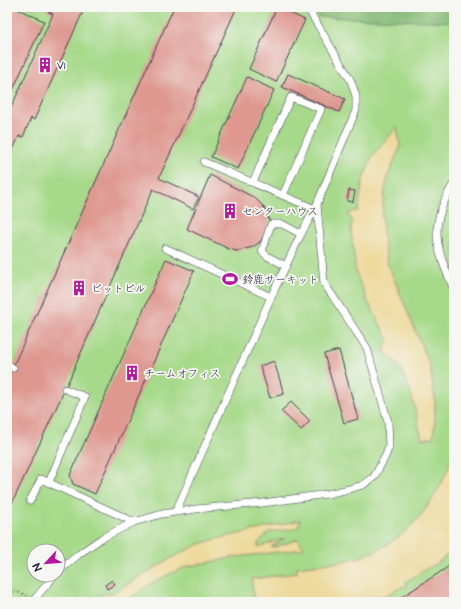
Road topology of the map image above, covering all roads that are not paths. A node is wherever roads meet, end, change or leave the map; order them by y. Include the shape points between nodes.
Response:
1 (307, 7) edge
2 (204, 162) dead end
3 (253, 182) junction
4 (454, 183) edge
5 (283, 194) junction
6 (316, 207) junction
7 (301, 234) junction
8 (165, 248) dead end
9 (286, 266) junction
10 (454, 289) edge
11 (272, 297) junction
12 (65, 389) dead end
13 (49, 482) junction
14 (30, 501) dead end
15 (176, 511) junction
16 (134, 522) junction
17 (66, 565) edge
18 (48, 583) edge
19 (32, 602) edge

1 - 6 lane via 351,81 356,102 356,110
2 - 3 lane
3 - 5 lane
3 - 5 lane via 291,96 321,109
4 - 10 lane via 440,212 437,239 442,262
5 - 6 lane
6 - 7 lane
6 - 15 lane via 324,283 367,348 388,422 389,446 386,456 374,477 363,485 349,489 263,503
7 - 9 lane
7 - 9 lane via 282,224 271,224 262,251
8 - 11 lane
9 - 11 lane
11 - 15 lane
12 - 13 lane via 85,397
13 - 14 lane via 41,478
13 - 16 lane
15 - 16 lane
16 - 17 lane via 102,538
18 - 19 lane

